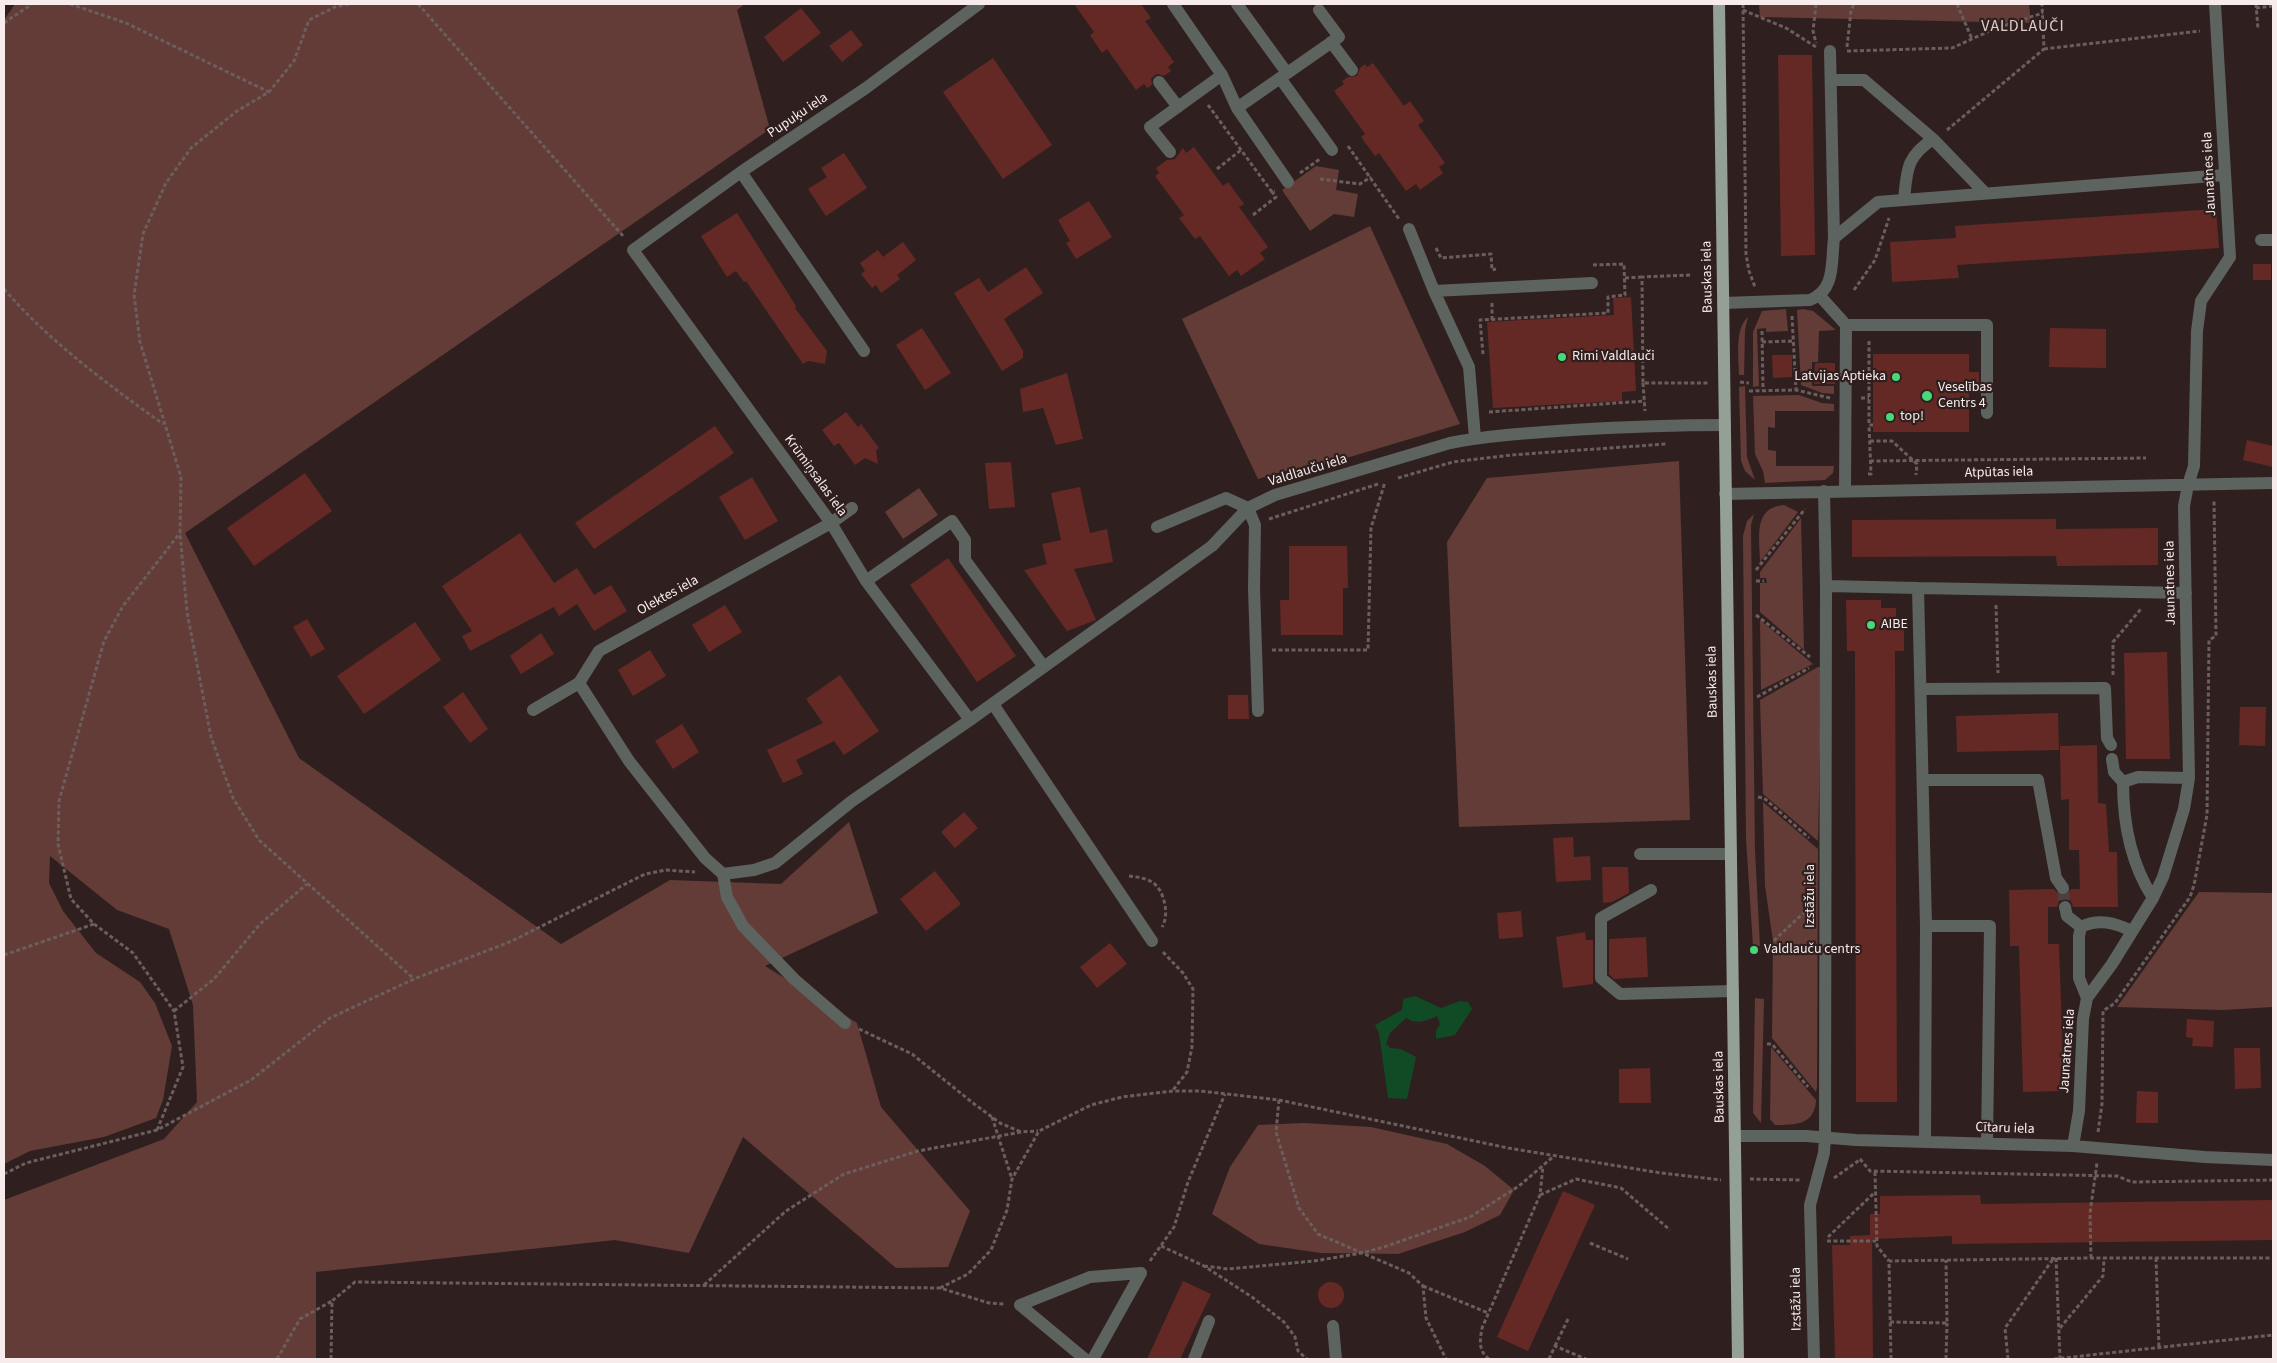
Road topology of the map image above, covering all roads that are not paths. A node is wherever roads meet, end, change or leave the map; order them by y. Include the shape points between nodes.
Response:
1 (979, 4) edge
2 (1173, 4) edge
3 (1236, 4) edge
4 (1719, 4) edge
5 (2215, 4) edge
6 (1319, 10) dead end
7 (1331, 42) junction
8 (1830, 51) road end
9 (1352, 70) dead end
10 (1222, 75) junction
11 (1284, 75) junction
12 (1831, 80) junction
13 (1159, 82) dead end
14 (1178, 107) junction
15 (1237, 108) junction
16 (1933, 139) junction
17 (1332, 150) dead end
18 (1170, 152) dead end
19 (741, 172) junction
20 (2224, 175) junction
21 (1288, 182) dead end
22 (1985, 193) junction
23 (1904, 200) junction
24 (1405, 226) road end
25 (1834, 238) junction
26 (633, 250) joint
27 (1592, 283) dead end
28 (1434, 291) junction
29 (1820, 296) junction
30 (1723, 303) junction
31 (1846, 325) junction
32 (864, 351) dead end
33 (1987, 414) dead end
34 (1725, 426) junction
35 (1475, 438) junction
36 (2273, 483) edge
37 (2188, 485) junction
38 (1845, 490) junction
39 (1824, 491) junction
40 (1725, 494) junction
41 (852, 508) dead end
42 (1248, 508) junction
43 (831, 523) junction
44 (1157, 527) dead end
45 (866, 581) junction
46 (1826, 586) junction
47 (1918, 588) junction
48 (2186, 593) junction
49 (1044, 667) junction
50 (579, 683) junction
51 (1921, 689) junction
52 (993, 704) junction
53 (533, 710) dead end
54 (1258, 711) dead end
55 (970, 720) junction
56 (2111, 745) dead end
57 (2112, 759) dead end
58 (2189, 778) junction
59 (1924, 780) junction
60 (2123, 782) junction
61 (1640, 854) dead end
62 (1731, 854) junction
63 (723, 874) junction
64 (2062, 888) tunnel mouth
65 (1651, 890) dead end
66 (2152, 898) junction
67 (2064, 907) tunnel mouth
68 (1926, 926) junction
69 (2082, 927) junction
70 (2132, 931) junction
71 (1152, 941) road end
72 (1733, 991) junction
73 (2087, 998) junction
74 (845, 1022) road end
75 (1735, 1136) junction
76 (1825, 1137) junction
77 (1925, 1142) junction
78 (1987, 1143) junction
79 (2073, 1146) junction
80 (2273, 1160) edge
81 (1209, 1321) dead end
82 (1333, 1326) dead end
83 (1084, 1359) edge
84 (1093, 1359) edge
85 (1194, 1359) edge
86 (1336, 1359) edge
87 (1738, 1359) edge
88 (1814, 1359) edge

1 - 19 street, Pupuķu iela via 866,88
2 - 10 street
3 - 11 street
4 - 30 main road, Bauskas iela
5 - 20 street, Jaunatnes iela
6 - 7 street via 1339,36
7 - 9 street
7 - 11 street
8 - 12 street
10 - 14 street
10 - 15 street
11 - 15 street
11 - 17 street
12 - 16 street via 1864,80
12 - 25 street
13 - 14 street
14 - 18 street via 1150,127
15 - 21 street
16 - 22 street
16 - 23 street via 1919,148 1907,166
19 - 26 street, Pupuķu iela
19 - 32 street
20 - 22 street
20 - 37 street, Jaunatnes iela via 2230,258 2201,301 2197,330 2194,466
22 - 23 street
23 - 25 street via 1878,202
24 - 28 street
25 - 29 street via 1829,284
26 - 43 street, Krūmiņsalas iela
27 - 28 street
28 - 35 street via 1469,367
29 - 30 street via 1810,300
29 - 31 street
30 - 34 main road, Bauskas iela
31 - 33 street via 1986,325
31 - 38 street
34 - 35 street, Valdlauču iela via 1589,429
34 - 40 main road, Bauskas iela
35 - 42 street, Valdlauču iela via 1275,496
36 - 37 street, Atpūtas iela
37 - 38 street, Atpūtas iela
37 - 48 street, Jaunatnes iela via 2184,506
38 - 39 street, Atpūtas iela
39 - 40 street, Atpūtas iela
39 - 46 street, Izstāžu iela
40 - 62 main road, Bauskas iela
41 - 43 street, Olektes iela
42 - 44 street via 1226,498
42 - 49 street, Valdlauču iela via 1212,546
42 - 54 street via 1255,525
43 - 45 street, Krūmiņsalas iela
43 - 50 street, Olektes iela via 599,651
45 - 49 street via 952,521 965,540 965,560
45 - 55 street, Krūmiņsalas iela
46 - 47 street
46 - 76 street, Izstāžu iela via 1822,664 1826,848
47 - 48 street
47 - 51 street
48 - 58 street, Jaunatnes iela
49 - 52 street, Valdlauču iela
50 - 53 street, Olektes iela
50 - 63 street via 629,761 705,858
51 - 56 street via 2105,688 2107,738
51 - 59 street
52 - 55 street, Valdlauču iela
52 - 71 street
55 - 63 street, Valdlauču iela via 852,801 775,863 754,870
57 - 60 street via 2114,772
58 - 60 street via 2138,777
58 - 66 street, Jaunatnes iela via 2174,847
59 - 64 street via 2038,780 2056,878
59 - 68 street
60 - 66 street via 2128,837 2140,879
61 - 62 street
62 - 72 main road, Bauskas iela
63 - 74 street via 727,897 742,926 788,973
65 - 72 street via 1601,918 1601,978 1620,994
66 - 70 street, Jaunatnes iela
67 - 69 street via 2067,916
68 - 77 street
68 - 78 street via 1990,926
69 - 70 street via 2091,922 2106,922
69 - 73 street via 2078,936 2079,978
70 - 73 street, Jaunatnes iela
72 - 75 main road, Bauskas iela
73 - 79 street, Jaunatnes iela via 2083,1019 2079,1111
75 - 76 street, Cītaru iela
75 - 87 main road, Bauskas iela
76 - 77 street, Cītaru iela
76 - 88 street, Izstāžu iela via 1810,1205
77 - 78 street, Cītaru iela
78 - 79 street, Cītaru iela
79 - 80 street, Cītaru iela via 2205,1158
81 - 85 street
82 - 86 street
83 - 84 street via 1020,1305 1090,1277 1141,1273

